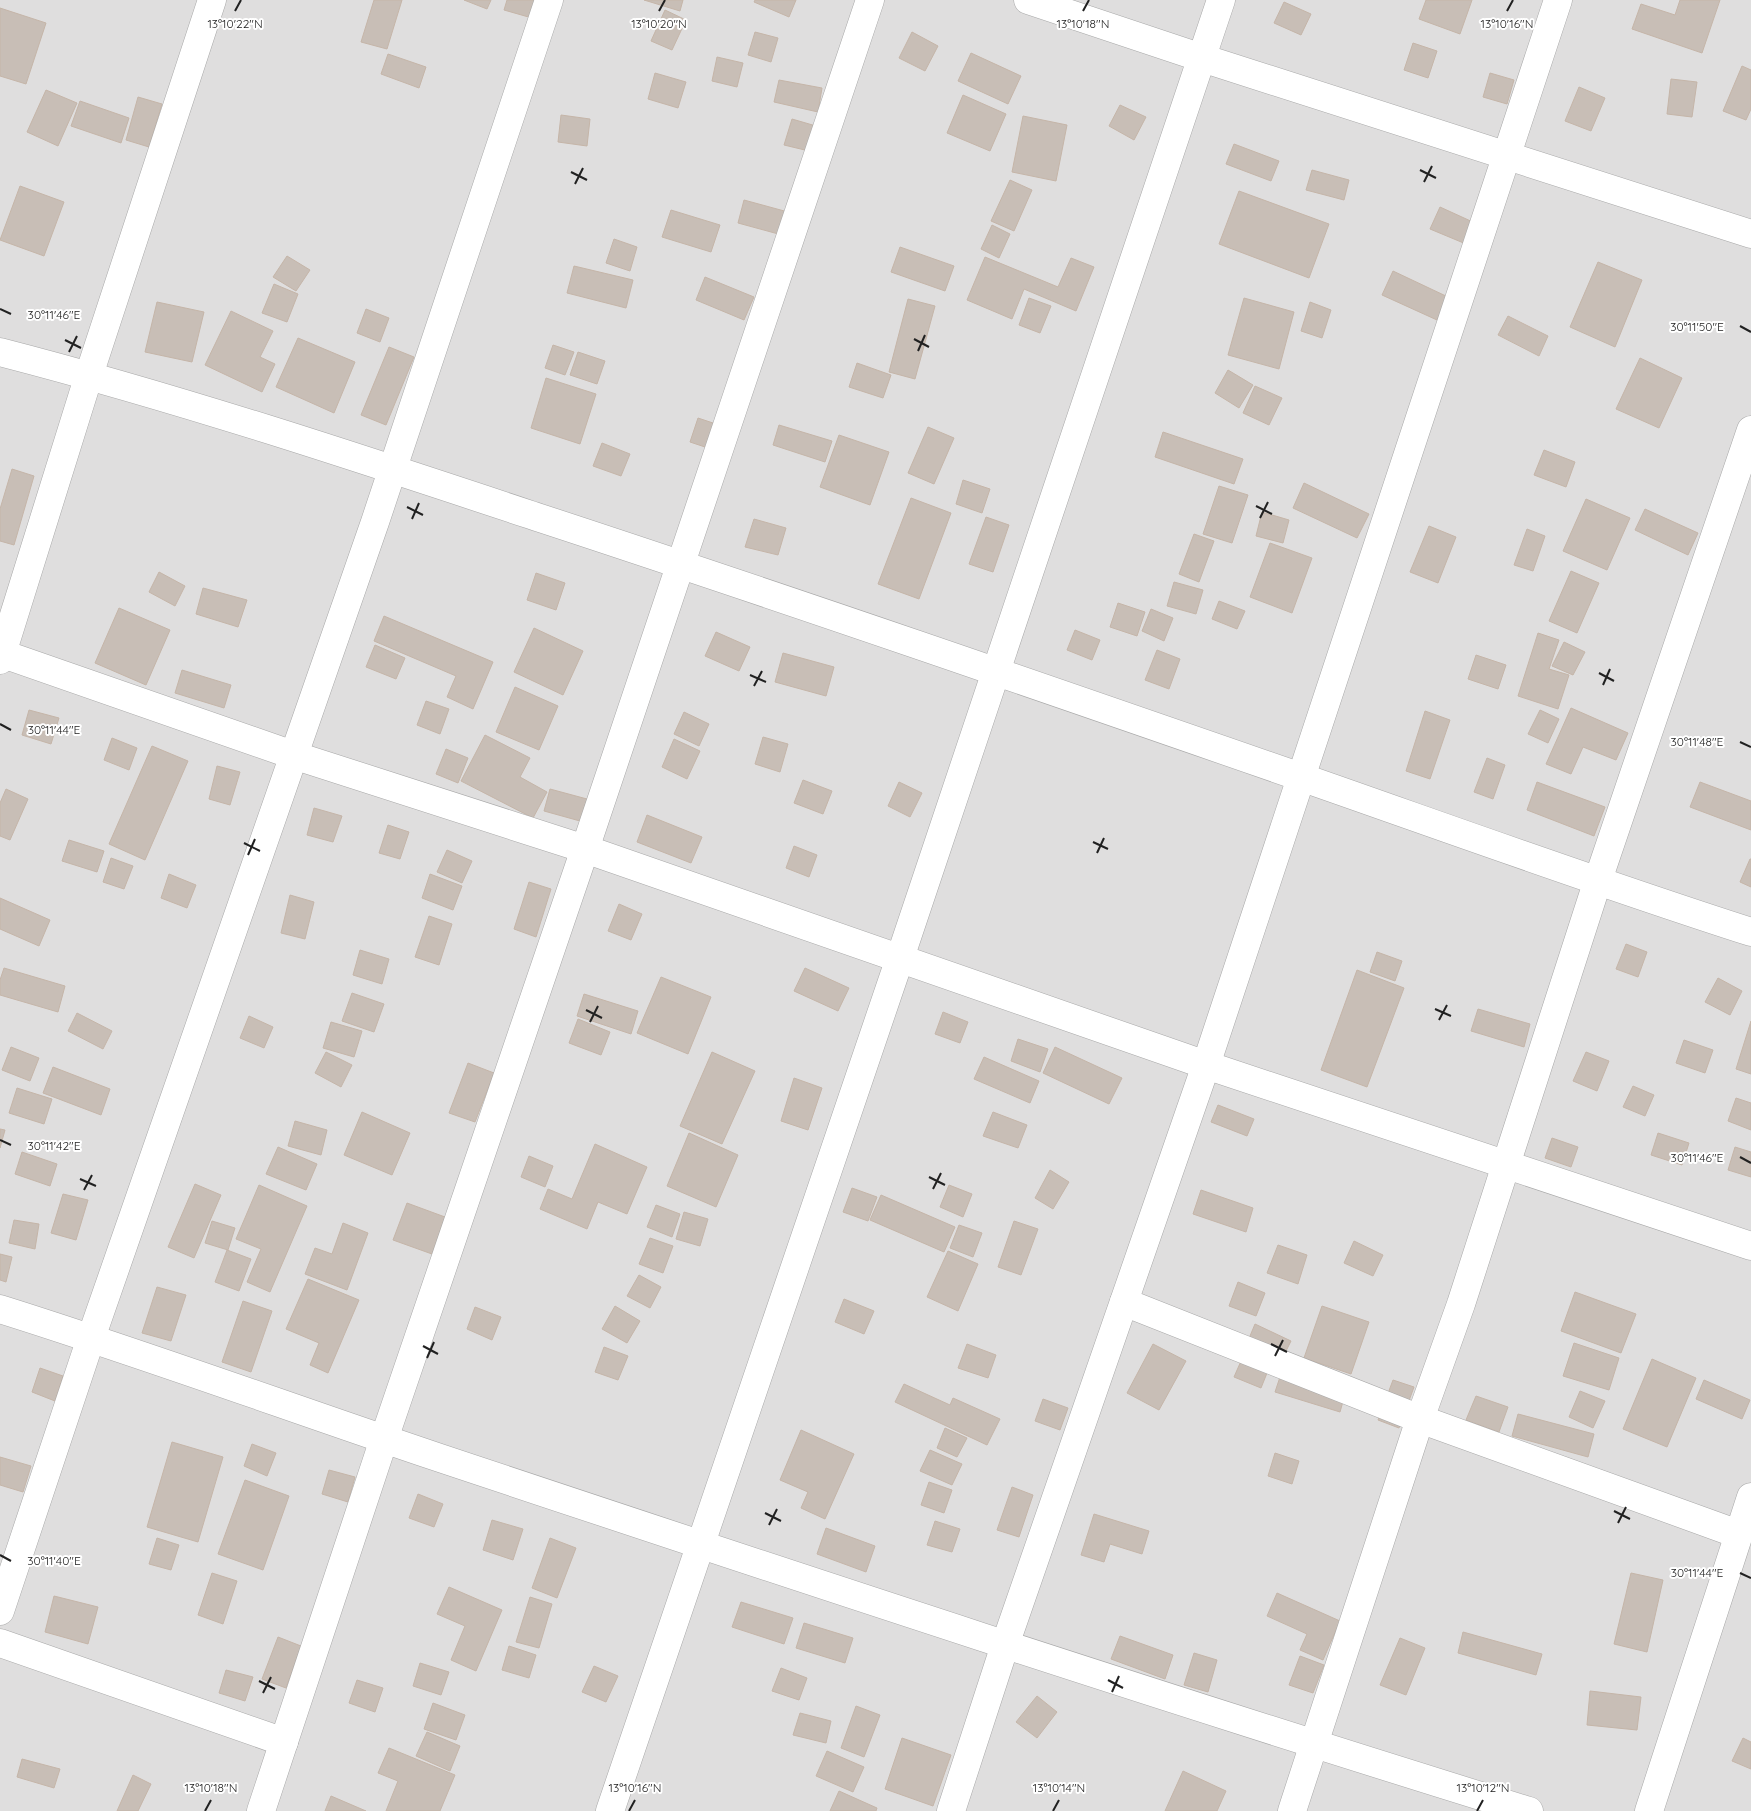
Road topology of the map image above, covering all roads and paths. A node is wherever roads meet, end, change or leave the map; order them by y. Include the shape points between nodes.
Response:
1 (549, 0) edge
2 (870, 0) edge
3 (1028, 0) edge
4 (1221, 0) edge
5 (1558, 0) edge
6 (207, 1) edge
7 (1202, 58) junction
8 (1507, 156) junction
9 (1751, 234) edge
10 (0, 352) edge
11 (89, 375) junction
12 (1751, 430) edge
13 (393, 469) junction
14 (679, 564) junction
15 (1, 656) edge
16 (996, 672) junction
17 (293, 755) junction
18 (1301, 777) junction
19 (585, 849) junction
20 (1597, 883) junction
21 (1751, 932) edge
22 (900, 958) junction
23 (1206, 1065) junction
24 (1504, 1165) junction
25 (1751, 1246) edge
26 (1124, 1302) junction
27 (0, 1309) edge
28 (91, 1338) junction
29 (1420, 1419) junction
30 (384, 1439) junction
31 (1751, 1496) edge
32 (1738, 1534) junction
33 (700, 1545) junction
34 (0, 1611) edge
35 (0, 1642) edge
36 (1005, 1645) junction
37 (284, 1742) junction
38 (1314, 1745) junction
39 (261, 1811) edge
40 (610, 1811) edge
41 (951, 1811) edge
42 (1292, 1811) edge
43 (1529, 1811) edge
44 (1649, 1811) edge

1 - 13 street
2 - 14 street
3 - 7 street
4 - 7 street
5 - 8 street
6 - 11 street
7 - 8 street
7 - 16 street
8 - 9 street
8 - 18 street
10 - 11 street
11 - 13 street
11 - 15 street
12 - 20 street
13 - 14 street
13 - 17 street
14 - 16 street
14 - 19 street
15 - 17 street
16 - 18 street
16 - 22 street
17 - 19 street
17 - 28 street
18 - 20 street
18 - 23 street
19 - 22 street
19 - 30 street
20 - 21 street
20 - 24 street
22 - 23 street
22 - 33 street
23 - 24 street
23 - 26 street
24 - 25 street
24 - 29 street via 1461,1304
26 - 29 street
26 - 36 street
27 - 28 street
28 - 30 street
28 - 34 street
29 - 32 street
29 - 38 street
30 - 33 street
30 - 37 street
31 - 32 street
32 - 44 street
33 - 36 street
33 - 40 street
35 - 37 street
36 - 38 street
36 - 41 street
37 - 39 street
38 - 42 street
38 - 43 street

